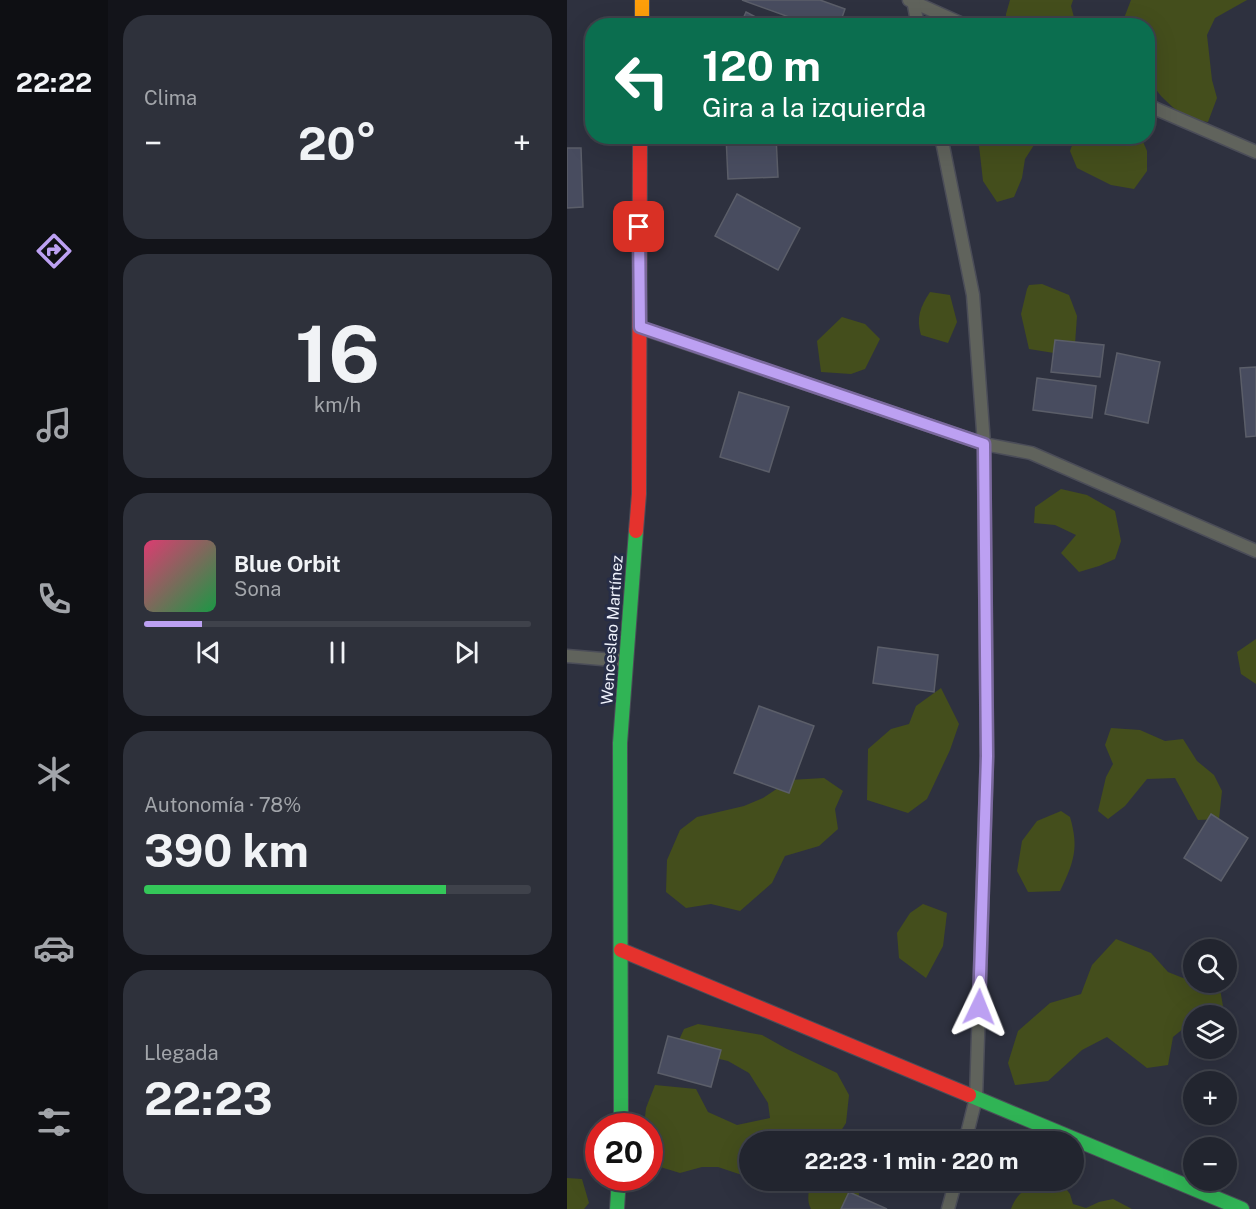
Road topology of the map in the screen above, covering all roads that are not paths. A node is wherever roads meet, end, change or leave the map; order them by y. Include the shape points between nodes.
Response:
1 (642, 0) edge
2 (912, 1) edge
3 (642, 18) edge
4 (916, 18) edge
5 (949, 18) edge
6 (1155, 108) edge
7 (640, 144) edge
8 (943, 144) edge
9 (1256, 152) edge
10 (640, 327) junction
11 (984, 444) junction
12 (1256, 551) edge
13 (567, 656) edge
14 (625, 661) junction
15 (621, 950) junction
16 (977, 1098) junction
17 (621, 1113) edge
18 (968, 1131) edge
19 (618, 1191) edge
20 (952, 1191) edge
21 (617, 1209) edge
22 (948, 1209) edge
23 (1242, 1209) edge

1 - 3 main road
2 - 4 lane
2 - 5 lane
6 - 9 lane
7 - 10 main road, Wenceslao Martínez
8 - 11 lane via 973,295
10 - 11 lane
10 - 14 main road, Wenceslao Martínez via 639,494
11 - 12 lane via 1031,453
11 - 16 lane via 987,756
13 - 14 lane
14 - 15 main road, Wenceslao Martínez via 620,743
15 - 16 main road
15 - 17 main road, Wenceslao Martínez
16 - 18 lane
16 - 23 main road
19 - 21 main road
20 - 22 lane

